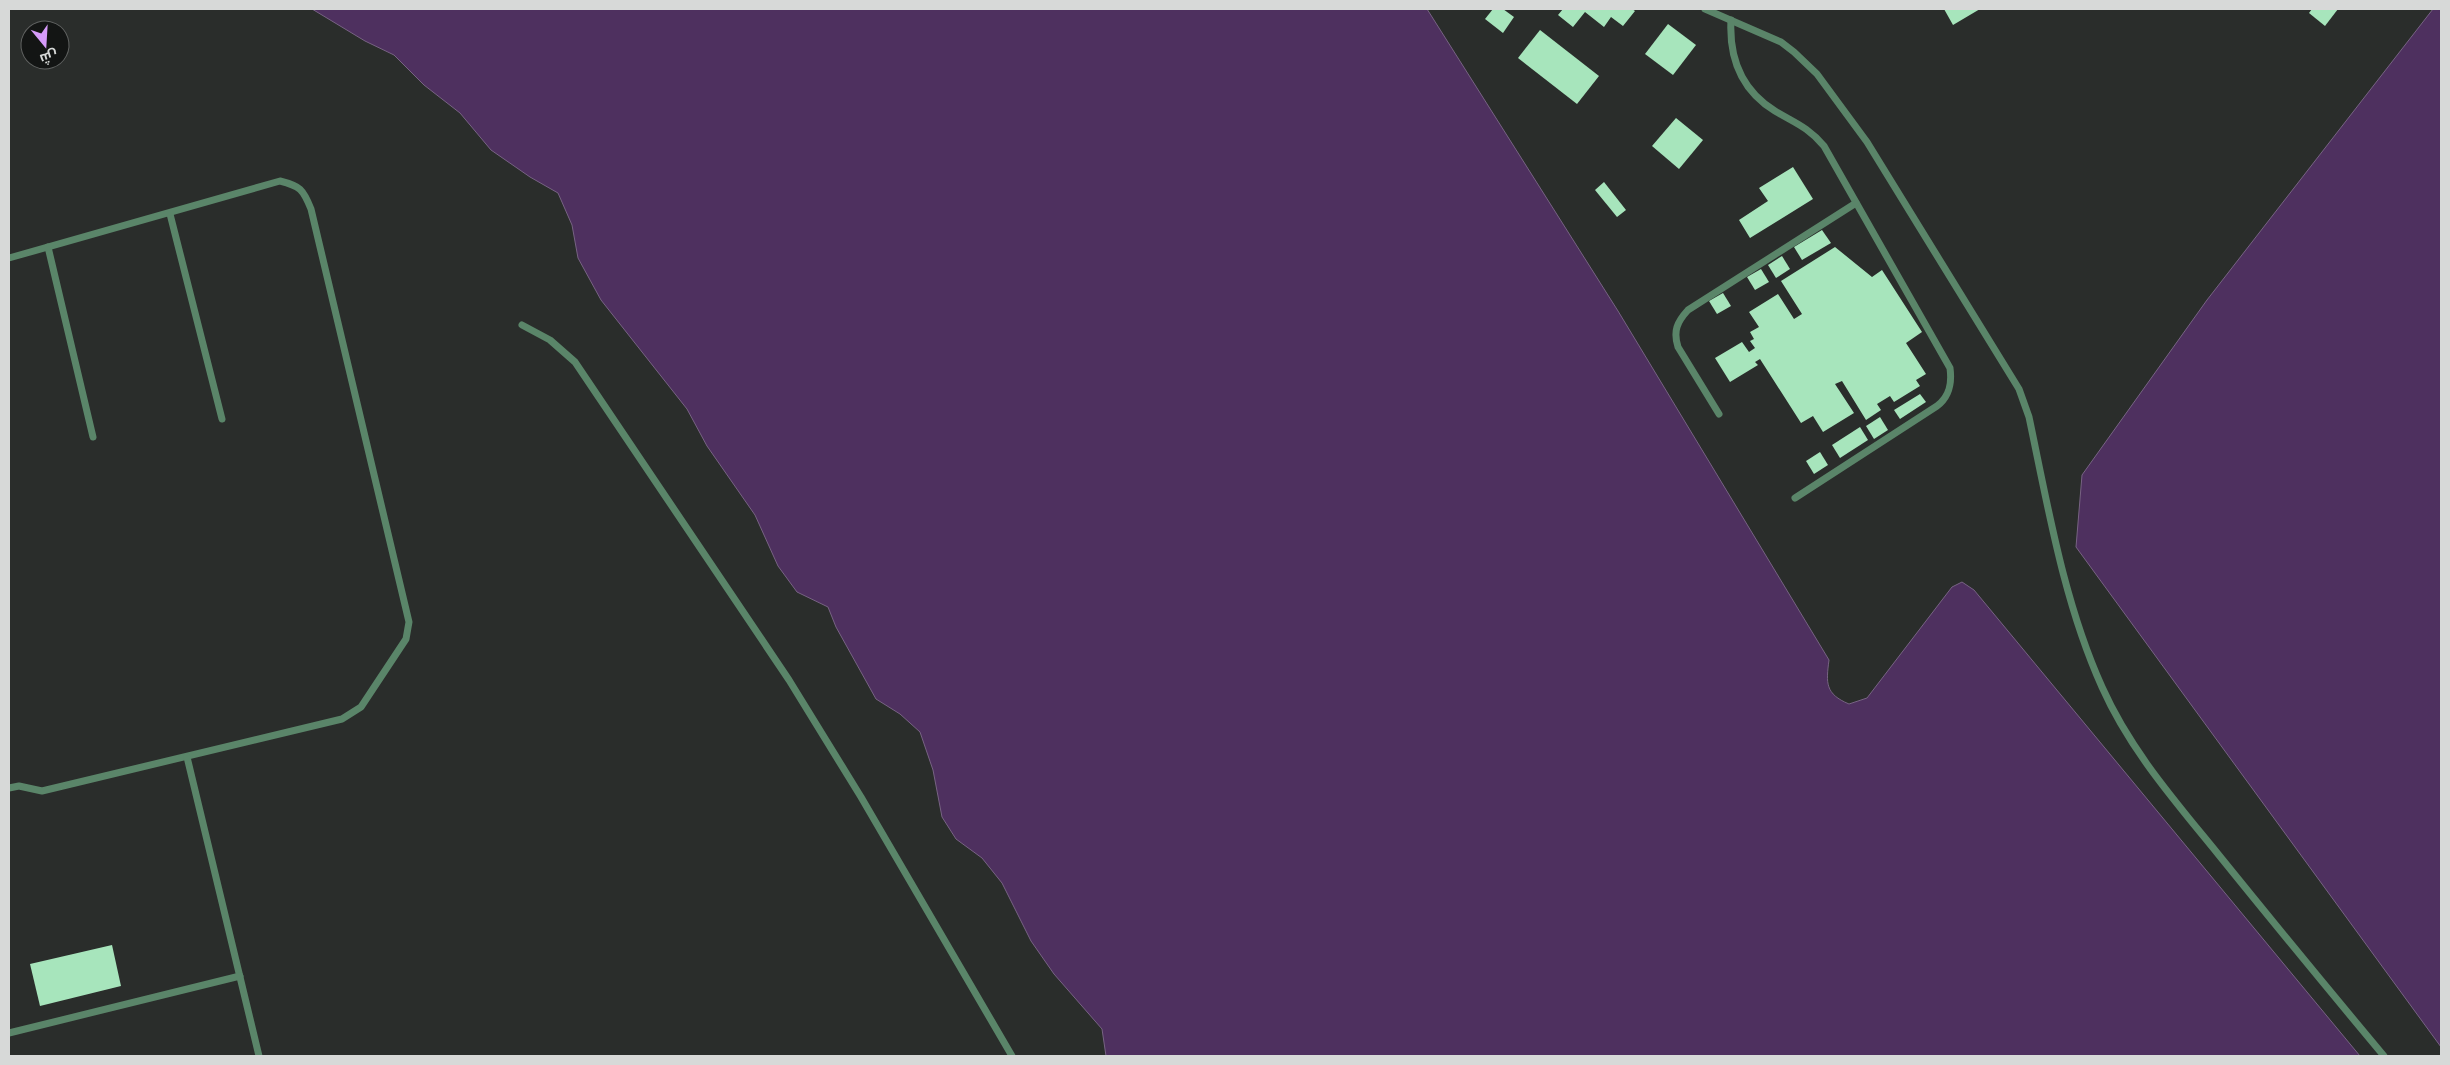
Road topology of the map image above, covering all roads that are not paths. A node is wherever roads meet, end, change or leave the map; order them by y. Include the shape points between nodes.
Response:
1 (1705, 9) edge
2 (1731, 20) junction
3 (1856, 203) junction
4 (170, 214) junction
5 (48, 247) junction
6 (9, 258) edge
7 (522, 325) dead end
8 (1719, 414) dead end
9 (222, 419) dead end
10 (93, 437) dead end
11 (1795, 498) dead end
12 (187, 757) junction
13 (9, 788) edge
14 (240, 976) junction
15 (9, 1033) edge
16 (259, 1056) edge
17 (1012, 1056) edge
18 (2384, 1056) edge

1 - 2 lane
2 - 3 lane via 1732,54 1745,85 1756,98 1814,134
2 - 18 lane via 1781,42 1806,62 1872,150 2019,389 2029,417 2078,622 2118,719 2173,799
3 - 8 lane via 1688,310 1681,318 1676,327 1678,347
3 - 11 lane via 1947,359 1950,387 1937,406
4 - 5 lane
4 - 9 lane
4 - 12 lane via 280,181 297,186 305,194 409,622 406,639 361,707 342,719
5 - 6 lane
5 - 10 lane
7 - 17 lane via 550,340 575,362 735,597 826,738
12 - 13 lane via 42,792 19,786
12 - 14 lane
14 - 15 lane
14 - 16 lane

